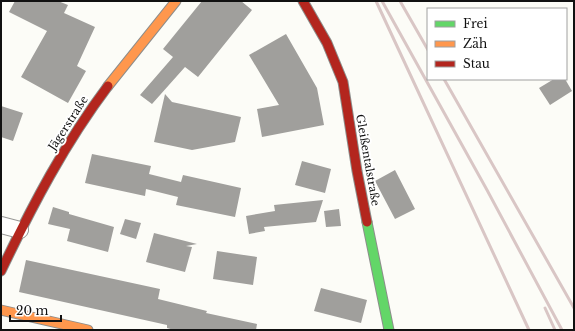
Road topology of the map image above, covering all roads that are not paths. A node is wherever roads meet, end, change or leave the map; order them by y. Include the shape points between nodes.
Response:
1 (176, 1) edge
2 (303, 1) edge
3 (1, 225) edge
4 (20, 230) junction
5 (1, 271) edge
6 (1, 310) edge
7 (88, 330) edge
8 (389, 330) edge

1 - 4 street, Jägerstraße via 112,79 85,118 45,181
2 - 8 street, Gleißentalstraße via 327,43 343,82 357,172
3 - 4 street
4 - 5 street, Jägerstraße
6 - 7 street

